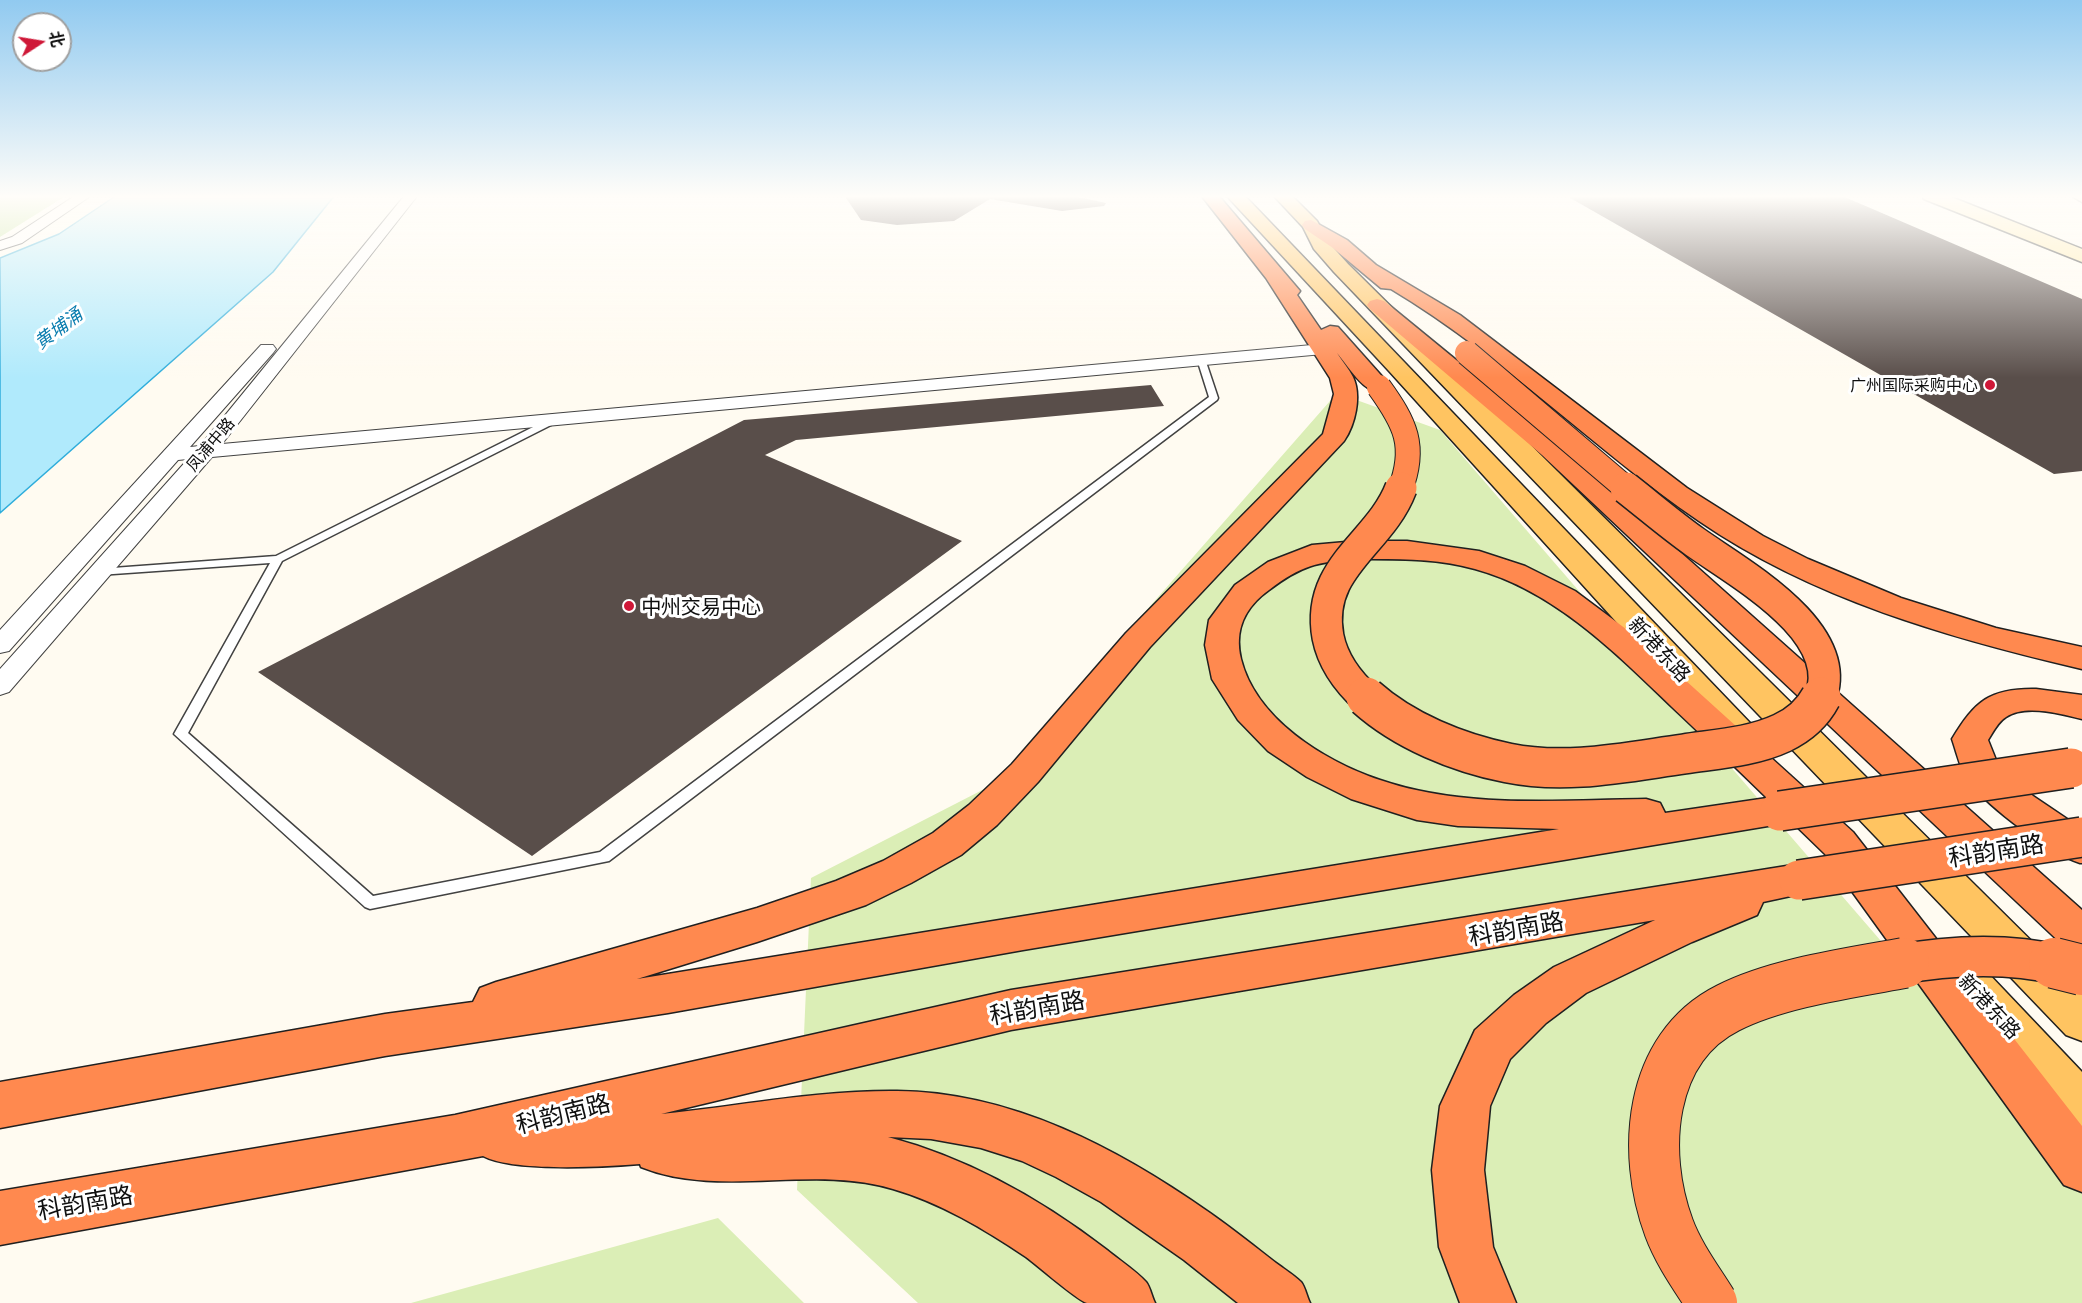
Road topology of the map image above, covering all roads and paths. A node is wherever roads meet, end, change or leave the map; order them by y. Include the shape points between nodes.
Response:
1 (347, 256) edge
2 (363, 256) edge
3 (1258, 256) edge
4 (1292, 256) edge
5 (1329, 256) edge
6 (1353, 256) edge
7 (1371, 269) junction
8 (1274, 275) junction
9 (1377, 305) junction
10 (1323, 349) junction
11 (1201, 359) junction
12 (554, 420) junction
13 (205, 452) junction
14 (174, 454) junction
15 (278, 559) junction
16 (99, 572) junction
17 (0, 645) edge
18 (2082, 657) edge
19 (0, 686) edge
20 (2082, 707) edge
21 (2076, 767) edge
22 (1632, 822) junction
23 (2082, 837) edge
24 (1839, 843) junction
25 (2082, 849) edge
26 (1695, 909) junction
27 (2082, 936) edge
28 (2082, 969) edge
29 (2082, 1021) edge
30 (384, 1035) junction
31 (0, 1105) edge
32 (2082, 1106) edge
33 (455, 1139) junction
34 (622, 1142) junction
35 (2082, 1167) edge
36 (0, 1218) edge
37 (1127, 1303) edge
38 (1282, 1303) edge
39 (1488, 1303) edge
40 (1712, 1303) edge

1 - 14 street, 凤浦中路
2 - 13 street, 凤浦中路
3 - 8 highway
4 - 24 main road, 新港东路
5 - 9 main road, 新港东路
6 - 7 highway
7 - 8 highway, bridge via 1591,459 1799,622 1824,661 1827,679 1810,714 1793,728 1737,746 1597,766 1533,767 1502,762 1437,740 1354,687 1337,663 1323,622 1326,604 1338,578 1400,494 1409,470 1408,440 1404,426 1379,387
7 - 18 highway via 1454,320 1641,466 1742,535 1827,578 1921,614 1994,637
8 - 10 highway
9 - 27 highway via 1582,478
9 - 29 main road, 新港东路
10 - 11 street
10 - 30 highway via 1345,387 1345,406 1335,436 1138,640 1025,773 947,844 851,893 757,926
11 - 12 street
11 - 15 lane via 1214,398 604,858 370,903 181,734
12 - 13 street
12 - 15 lane
13 - 14 street
13 - 16 street, 凤浦中路
14 - 17 street, 凤浦中路
15 - 16 lane
16 - 19 street, 凤浦中路
20 - 25 highway via 2006,702 1991,711 1970,739 1982,772 2019,806
21 - 22 highway, bridge via 1780,811
22 - 24 highway via 1458,812 1418,806 1329,773 1281,742 1250,712 1229,679 1221,645 1225,620 1246,591 1279,568 1312,554 1407,550 1479,560 1514,572 1564,598 1630,648
22 - 30 highway via 668,994
23 - 26 highway, 科韵南路, bridge via 1799,880
24 - 32 main road, 新港东路
24 - 35 highway
26 - 33 highway, 科韵南路 via 1011,1011
26 - 39 highway via 1570,980 1530,1009 1492,1045 1466,1106 1458,1170 1466,1247
28 - 40 highway, bridge via 1992,954 1952,956 1777,990 1737,1003 1710,1018 1689,1037 1667,1068 1654,1131 1654,1172 1669,1228
30 - 31 highway
33 - 34 highway
33 - 36 highway, 科韵南路
34 - 37 highway via 687,1156 820,1154 893,1164 966,1191 1000,1210 1076,1261
34 - 38 highway via 847,1116 929,1115 966,1121 1070,1156 1104,1175 1146,1201

